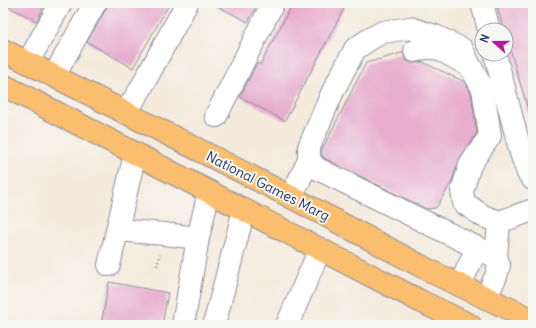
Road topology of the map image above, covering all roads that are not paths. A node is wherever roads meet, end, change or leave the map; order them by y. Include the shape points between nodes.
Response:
1 (61, 3) edge
2 (95, 3) edge
3 (187, 3) edge
4 (273, 3) edge
5 (482, 3) edge
6 (487, 22) edge
7 (3, 50) edge
8 (415, 51) dead end
9 (28, 62) junction
10 (497, 62) edge
11 (470, 66) junction
12 (54, 76) junction
13 (3, 85) edge
14 (125, 113) junction
15 (216, 116) dead end
16 (135, 154) junction
17 (309, 160) junction
18 (533, 179) edge
19 (209, 192) junction
20 (291, 197) junction
21 (244, 210) junction
22 (533, 210) edge
23 (499, 222) junction
24 (117, 230) junction
25 (198, 238) junction
26 (477, 248) junction
27 (320, 249) junction
28 (496, 257) junction
29 (109, 265) dead end
30 (460, 285) junction
31 (486, 298) junction
32 (533, 320) edge
33 (464, 324) edge
34 (183, 325) edge
35 (214, 325) edge
36 (287, 325) edge

1 - 9 street
2 - 12 street
3 - 14 street
4 - 15 street
5 - 6 street
7 - 9 main road, National Games Marg
8 - 11 street via 437,48
9 - 12 main road, National Games Marg
10 - 18 street via 521,153 528,173
11 - 17 street via 462,50 435,36 410,28 383,32 370,39 355,49 333,91 309,147
11 - 23 street via 483,89 490,136 470,166 462,191 464,202 483,216
12 - 14 main road, National Games Marg
13 - 16 main road
14 - 20 main road, National Games Marg
16 - 19 main road
16 - 24 street
17 - 20 street
17 - 26 street via 316,168
19 - 21 main road
19 - 25 street
20 - 30 main road, National Games Marg
21 - 27 main road
21 - 35 street
22 - 23 street
23 - 28 street
24 - 25 street
24 - 29 street
25 - 34 street
26 - 28 street
26 - 30 street
27 - 33 main road
27 - 36 street
28 - 31 street via 499,266
30 - 31 main road, National Games Marg
31 - 32 main road, National Games Marg

